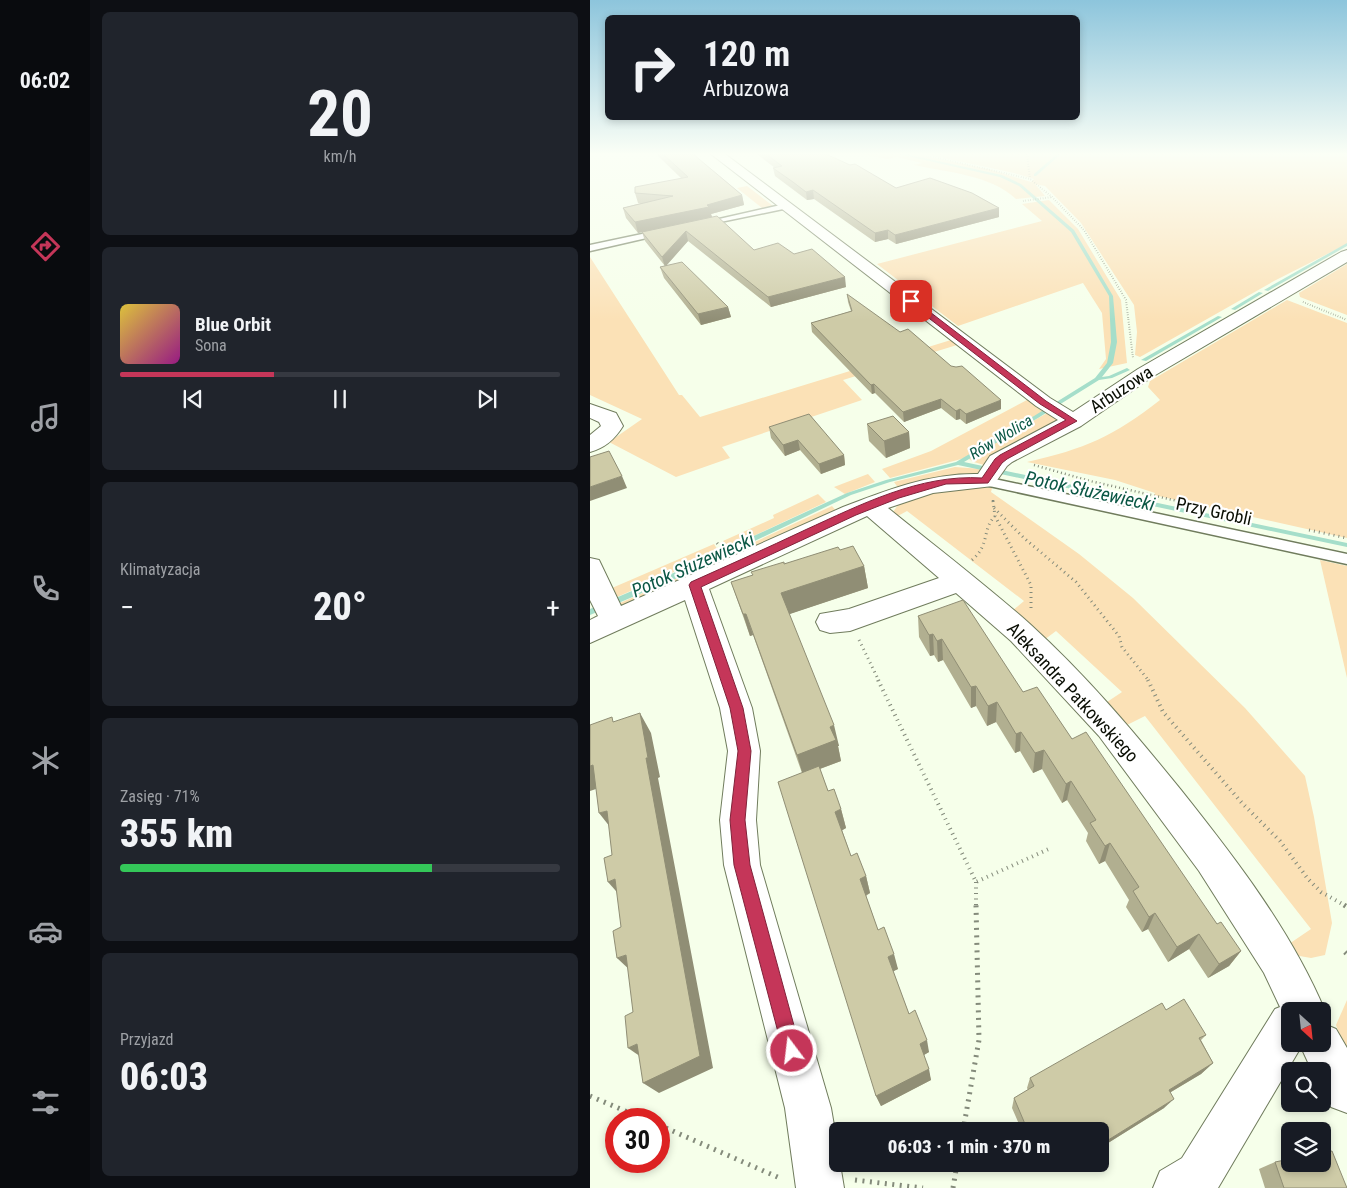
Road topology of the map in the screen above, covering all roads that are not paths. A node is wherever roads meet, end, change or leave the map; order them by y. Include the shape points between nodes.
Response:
1 (769, 209) edge
2 (790, 209) edge
3 (690, 226) edge
4 (666, 231) edge
5 (590, 248) edge
6 (1347, 255) edge
7 (590, 410) edge
8 (1069, 418) junction
9 (590, 445) edge
10 (991, 479) junction
11 (870, 506) junction
12 (1347, 558) edge
13 (590, 567) edge
14 (966, 570) junction
15 (694, 585) junction
16 (609, 610) junction
17 (840, 621) road end
18 (590, 632) edge
19 (1294, 1002) edge
20 (1281, 1041) edge
21 (1325, 1052) edge
22 (1347, 1091) edge
23 (809, 1182) edge
24 (1177, 1188) edge

1 - 3 lane
2 - 8 street via 1043,402
4 - 5 lane
6 - 8 street, Arbuzowa
7 - 9 street via 608,418 612,426 607,434
8 - 10 street, Arbuzowa
10 - 11 street via 945,481
10 - 12 lane, Przy Grobli
11 - 14 street, Aleksandra Patkowskiego
11 - 15 street
13 - 16 street
14 - 17 street
14 - 19 street, Aleksandra Patkowskiego via 1110,726 1207,851 1278,959
15 - 16 street
15 - 23 street via 736,708 744,751 738,820 742,865 808,1108
16 - 18 street
20 - 24 street via 1199,1175
21 - 22 street

